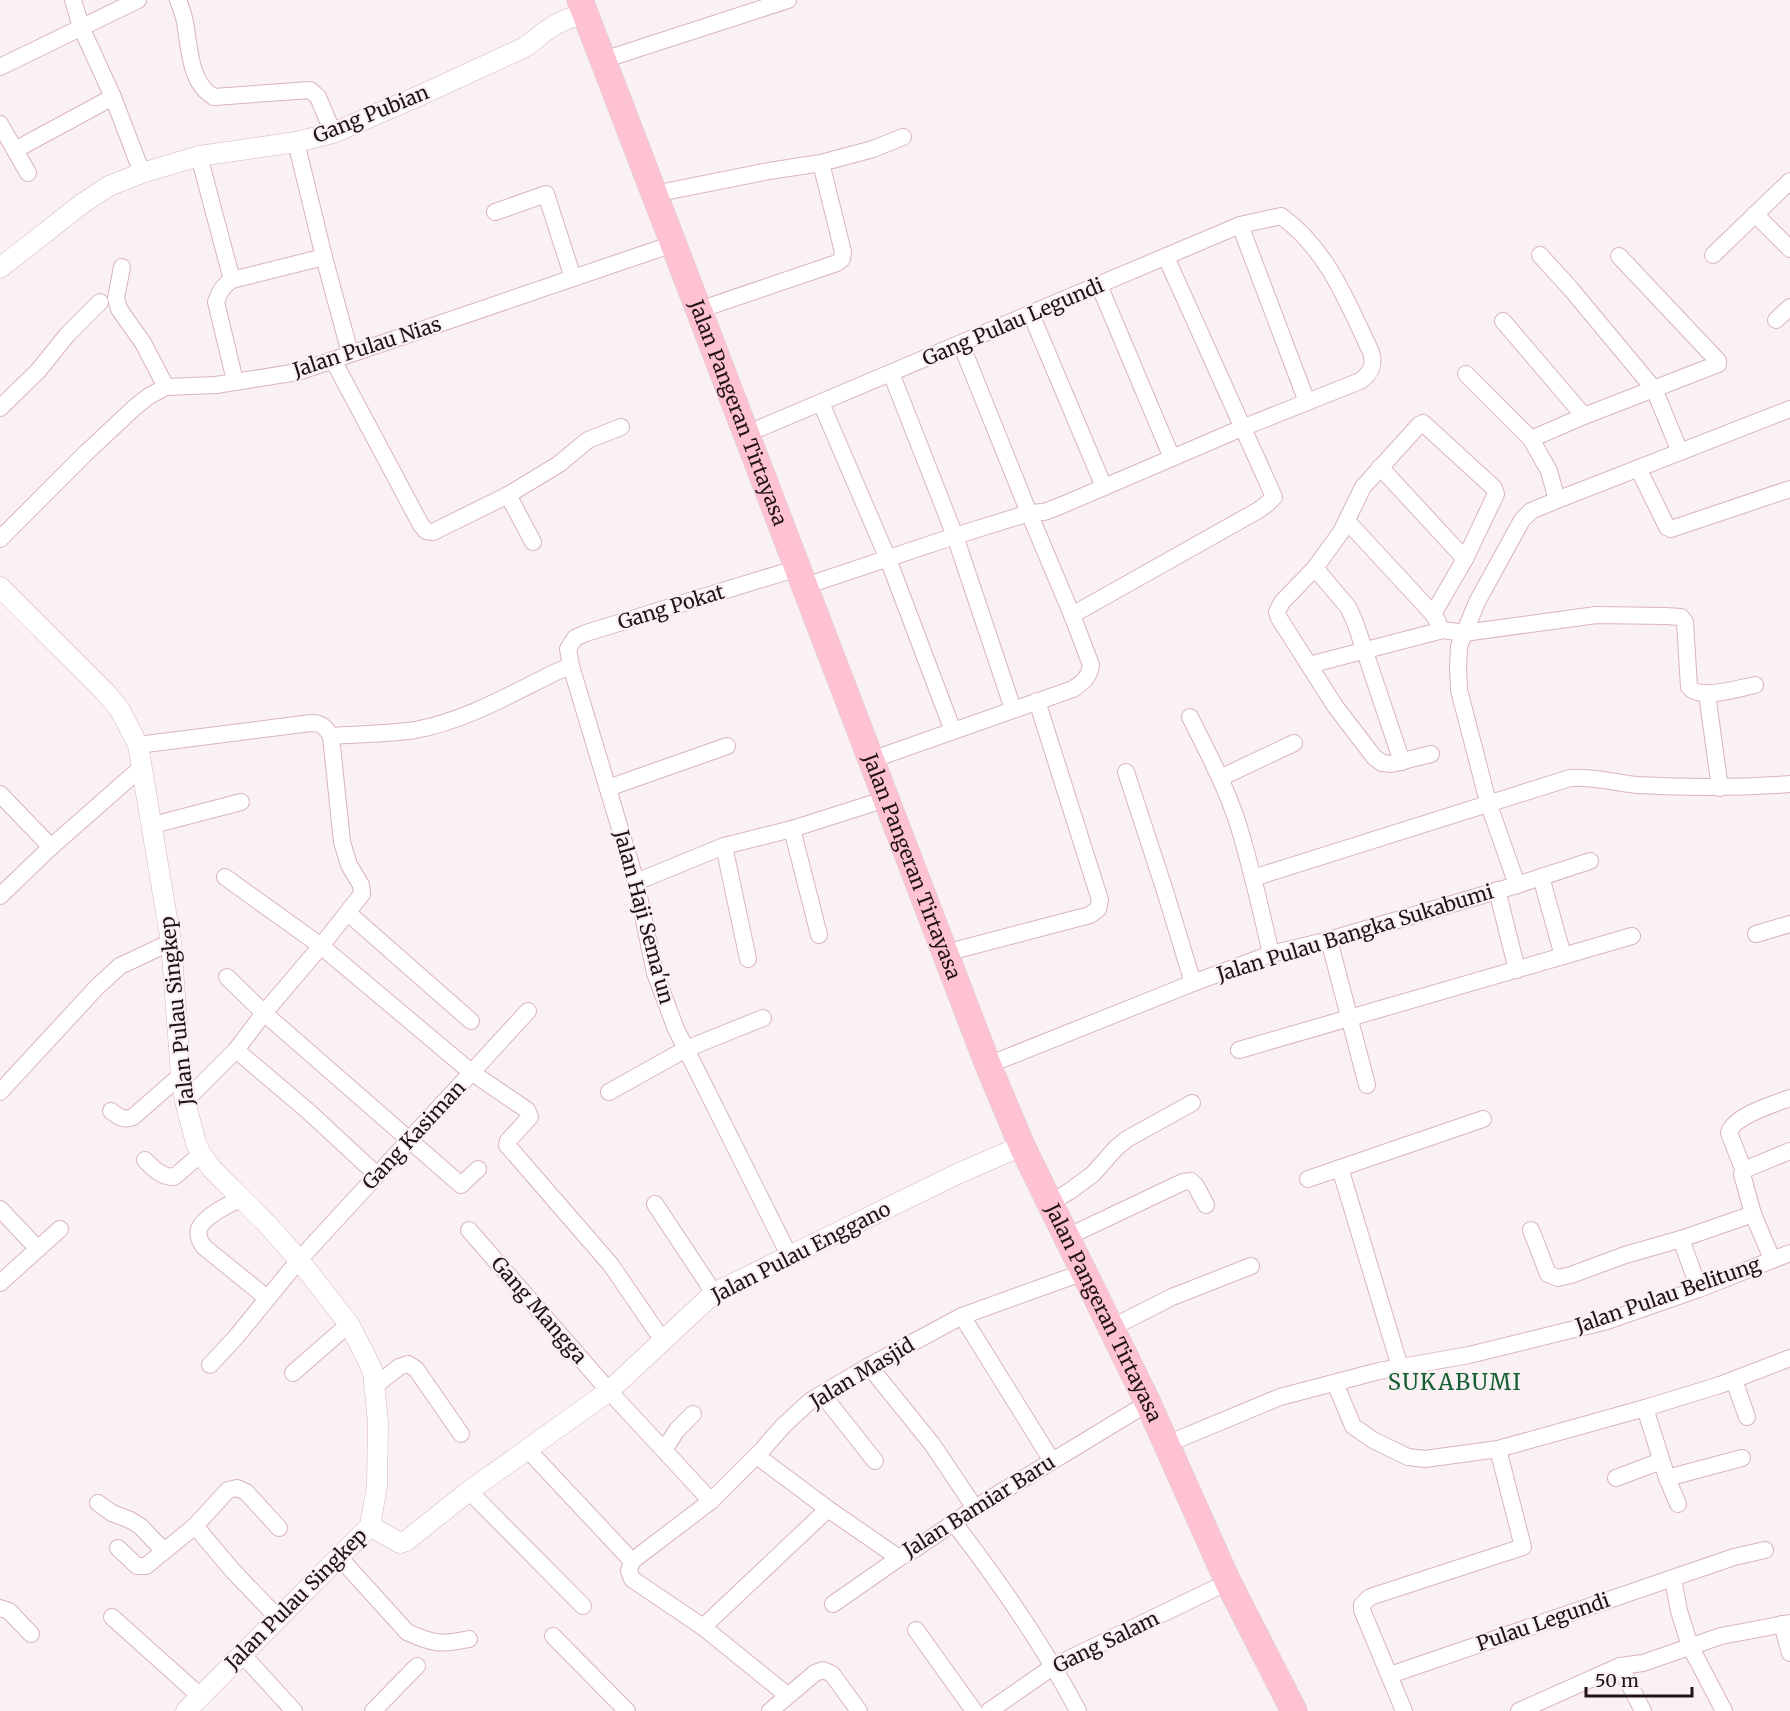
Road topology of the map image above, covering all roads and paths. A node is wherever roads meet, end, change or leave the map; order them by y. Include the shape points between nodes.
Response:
1 (73, 0) edge
2 (138, 0) edge
3 (178, 0) edge
4 (789, 0) edge
5 (582, 6) edge
6 (81, 27) junction
7 (603, 60) junction
8 (0, 67) edge
9 (113, 98) junction
10 (0, 124) edge
11 (333, 133) junction
12 (903, 137) dead end
13 (296, 142) junction
14 (15, 150) junction
15 (200, 156) junction
16 (821, 163) junction
17 (28, 173) dead end
18 (142, 174) junction
19 (1790, 181) edge
20 (654, 194) junction
21 (495, 212) dead end
22 (1755, 214) junction
23 (1281, 216) joint
24 (1240, 225) junction
25 (674, 244) junction
26 (1790, 249) edge
27 (1540, 255) dead end
28 (1713, 255) dead end
29 (1619, 256) dead end
30 (324, 257) junction
31 (1166, 257) junction
32 (122, 267) dead end
33 (0, 268) edge
34 (573, 278) junction
35 (232, 280) junction
36 (1099, 285) junction
37 (100, 302) dead end
38 (1790, 307) edge
39 (699, 310) junction
40 (1031, 314) junction
41 (1776, 320) dead end
42 (1503, 321) dead end
43 (961, 344) junction
44 (350, 353) junction
45 (333, 360) junction
46 (891, 373) junction
47 (1466, 374) dead end
48 (235, 381) junction
49 (166, 387) junction
50 (1654, 389) junction
51 (1307, 402) junction
52 (821, 403) junction
53 (0, 408) edge
54 (1790, 409) edge
55 (1584, 416) junction
56 (621, 427) dead end
57 (1242, 428) junction
58 (746, 434) junction
59 (1531, 439) junction
60 (1680, 452) junction
61 (1172, 458) junction
62 (1380, 467) junction
63 (1638, 468) junction
64 (1104, 487) junction
65 (1790, 489) edge
66 (508, 495) junction
67 (1557, 500) junction
68 (1029, 513) junction
69 (1347, 521) junction
70 (955, 536) junction
71 (0, 539) edge
72 (533, 542) dead end
73 (888, 559) junction
74 (1465, 559) junction
75 (1315, 568) junction
76 (801, 577) junction
77 (0, 586) edge
78 (1433, 614) junction
79 (1072, 615) junction
80 (1443, 630) junction
81 (1464, 633) junction
82 (1365, 650) junction
83 (1310, 665) junction
84 (571, 666) junction
85 (1755, 685) dead end
86 (1707, 694) junction
87 (1037, 701) junction
88 (1013, 709) junction
89 (1190, 717) dead end
90 (953, 731) junction
91 (331, 736) junction
92 (1294, 743) dead end
93 (138, 745) junction
94 (727, 746) dead end
95 (1431, 754) dead end
96 (871, 760) junction
97 (1401, 762) junction
98 (142, 767) junction
99 (1126, 772) dead end
100 (1220, 778) junction
101 (1790, 784) edge
102 (608, 788) junction
103 (1720, 788) junction
104 (0, 794) edge
105 (886, 799) junction
106 (241, 802) dead end
107 (1488, 802) junction
108 (153, 825) junction
109 (792, 829) junction
110 (724, 846) junction
111 (51, 848) junction
112 (1590, 861) dead end
113 (225, 877) dead end
114 (1541, 877) junction
115 (1253, 878) junction
116 (636, 882) junction
117 (1517, 885) junction
118 (1497, 890) junction
119 (0, 896) edge
120 (348, 913) junction
121 (1790, 924) edge
122 (1756, 934) dead end
123 (819, 935) dead end
124 (1632, 936) dead end
125 (1329, 940) junction
126 (171, 942) junction
127 (321, 946) junction
128 (945, 953) junction
129 (1271, 954) junction
130 (1563, 956) junction
131 (748, 959) dead end
132 (1517, 969) junction
133 (227, 977) dead end
134 (1193, 983) junction
135 (528, 1011) dead end
136 (264, 1013) junction
137 (763, 1018) dead end
138 (1350, 1018) junction
139 (471, 1021) dead end
140 (686, 1049) junction
141 (236, 1050) junction
142 (1239, 1050) dead end
143 (988, 1065) junction
144 (471, 1072) junction
145 (181, 1075) junction
146 (1368, 1084) dead end
147 (0, 1092) edge
148 (609, 1092) dead end
149 (1790, 1098) edge
150 (185, 1101) junction
151 (1192, 1103) dead end
152 (111, 1111) dead end
153 (1483, 1119) dead end
154 (410, 1139) junction
155 (1022, 1146) junction
156 (1790, 1151) edge
157 (201, 1154) junction
158 (145, 1160) dead end
159 (1340, 1168) junction
160 (478, 1169) dead end
161 (1744, 1172) junction
162 (377, 1175) junction
163 (1308, 1179) dead end
164 (242, 1199) junction
165 (1050, 1203) junction
166 (655, 1204) dead end
167 (1206, 1205) dead end
168 (0, 1209) edge
169 (1754, 1214) junction
170 (60, 1228) dead end
171 (469, 1230) dead end
172 (1531, 1230) dead end
173 (1067, 1237) junction
174 (1681, 1239) junction
175 (38, 1249) junction
176 (1790, 1253) edge
177 (789, 1255) junction
178 (1772, 1259) junction
179 (300, 1260) junction
180 (1251, 1266) dead end
181 (1084, 1272) junction
182 (0, 1283) edge
183 (1699, 1289) junction
184 (714, 1293) junction
185 (267, 1298) junction
186 (962, 1316) junction
187 (349, 1324) junction
188 (1112, 1328) junction
189 (663, 1341) junction
190 (1790, 1358) edge
191 (210, 1365) dead end
192 (869, 1366) junction
193 (1400, 1367) junction
194 (293, 1373) dead end
195 (1734, 1380) junction
196 (1335, 1383) junction
197 (375, 1386) junction
198 (609, 1391) junction
199 (822, 1394) junction
200 (1149, 1403) junction
201 (1646, 1408) junction
202 (693, 1414) dead end
203 (1747, 1417) dead end
204 (461, 1434) dead end
205 (1167, 1444) junction
206 (527, 1449) junction
207 (1497, 1449) junction
208 (664, 1450) junction
209 (757, 1456) junction
210 (1742, 1458) dead end
211 (875, 1461) dead end
212 (1052, 1461) junction
213 (1661, 1461) junction
214 (1616, 1478) dead end
215 (1666, 1478) junction
216 (469, 1491) junction
217 (711, 1501) junction
218 (98, 1503) dead end
219 (1678, 1504) dead end
220 (975, 1508) junction
221 (828, 1509) junction
222 (954, 1523) junction
223 (195, 1526) junction
224 (370, 1526) junction
225 (279, 1528) dead end
226 (118, 1548) dead end
227 (1765, 1550) dead end
228 (164, 1551) junction
229 (339, 1557) junction
230 (899, 1558) junction
231 (632, 1561) junction
232 (1673, 1578) junction
233 (1228, 1582) junction
234 (833, 1604) dead end
235 (583, 1606) dead end
236 (0, 1608) edge
237 (112, 1617) dead end
238 (278, 1618) junction
239 (1786, 1623) edge
240 (702, 1627) junction
241 (916, 1630) dead end
242 (31, 1634) dead end
243 (553, 1636) dead end
244 (469, 1639) dead end
245 (1690, 1646) junction
246 (1790, 1653) edge
247 (242, 1654) junction
248 (417, 1666) dead end
249 (1054, 1666) junction
250 (1620, 1666) junction
251 (1390, 1675) junction
252 (787, 1695) junction
253 (200, 1696) junction
254 (383, 1708) edge
255 (186, 1711) edge
256 (294, 1711) edge
257 (627, 1711) edge
258 (770, 1711) edge
259 (859, 1711) edge
260 (974, 1711) edge
261 (989, 1711) edge
262 (1078, 1711) edge
263 (1294, 1711) edge
264 (1404, 1711) edge
265 (1519, 1711) edge
266 (1643, 1711) edge
267 (1724, 1711) edge

1 - 6 street
2 - 6 street
3 - 11 street via 194,70 206,92 214,97 310,90 318,97
4 - 7 street
5 - 7 main road, Jalan Pangeran Tirtayasa
5 - 11 street, Gang Pubian via 533,43
6 - 8 street
6 - 9 street
7 - 20 main road, Jalan Pangeran Tirtayasa
9 - 14 street
9 - 18 street
10 - 14 street
11 - 13 street, Gang Pubian
12 - 16 street
13 - 15 street, Gang Pubian
13 - 30 street
14 - 17 street
15 - 18 street, Gang Pubian
15 - 35 street
16 - 20 street
16 - 39 street via 842,259
18 - 33 street, Gang Pubian via 109,186 83,203
19 - 22 street
20 - 25 main road, Jalan Pangeran Tirtayasa
21 - 34 street via 546,194
22 - 26 street
22 - 28 street
23 - 24 street, Gang Pulau Legundi
23 - 51 street, Gang Pokat via 1300,232 1331,271 1374,360 1368,375 1360,381
24 - 31 street, Gang Pulau Legundi
24 - 51 street
25 - 34 street, Jalan Pulau Nias
25 - 39 main road, Jalan Pangeran Tirtayasa
27 - 50 street
29 - 50 street via 1718,361 1717,365
30 - 35 street
30 - 44 street
31 - 36 street, Gang Pulau Legundi
31 - 57 street
32 - 49 street via 116,298 119,309 143,343
34 - 44 street, Jalan Pulau Nias
35 - 48 street via 224,285 216,302
36 - 40 street, Gang Pulau Legundi
36 - 61 street
37 - 53 street
38 - 41 street
39 - 58 main road, Jalan Pangeran Tirtayasa
40 - 43 street, Gang Pulau Legundi
40 - 64 street
42 - 55 street
43 - 46 street, Gang Pulau Legundi
43 - 68 street
44 - 45 street, Jalan Pulau Nias
45 - 48 street, Jalan Pulau Nias via 298,372
45 - 66 street via 426,531 433,532
46 - 52 street, Gang Pulau Legundi
46 - 70 street
47 - 59 street
48 - 49 street, Jalan Pulau Nias
49 - 71 street, Jalan Pulau Nias via 135,407
50 - 55 street
50 - 60 street
51 - 57 street, Gang Pokat
52 - 58 street, Gang Pulau Legundi
52 - 73 street
54 - 60 street
55 - 59 street
56 - 66 street via 588,440 559,464
57 - 61 street, Gang Pokat
57 - 79 street via 1273,493 1271,501
58 - 76 main road, Jalan Pangeran Tirtayasa
59 - 67 street via 1549,471
60 - 63 street
61 - 64 street, Gang Pokat
62 - 69 street via 1363,487
62 - 74 street
62 - 74 street via 1424,423 1494,488 1496,496
63 - 65 street via 1670,529
63 - 67 street
64 - 68 street, Gang Pokat via 1044,512
66 - 72 street
67 - 81 street via 1531,511 1522,520
68 - 70 street, Gang Pokat
68 - 79 street
69 - 75 street
69 - 78 street
70 - 73 street, Gang Pokat
70 - 88 street
73 - 76 street, Gang Pokat
73 - 90 street
74 - 78 street
75 - 82 street via 1348,608
75 - 83 street via 1277,612
76 - 84 street, Gang Pokat via 575,638 568,649
76 - 96 main road, Jalan Pangeran Tirtayasa
77 - 93 street, Jalan Pulau Singkep via 105,692 120,710
78 - 80 street
79 - 87 street via 1091,665 1090,674 1073,689
80 - 81 street
80 - 82 street
81 - 86 street via 1596,615 1677,616 1685,622 1689,687 1693,692
81 - 107 street via 1459,646 1459,690
82 - 83 street
82 - 97 street
83 - 97 street via 1374,757 1382,763
84 - 91 street via 467,715 437,724 414,730
84 - 102 street, Jalan Haji Sema'un
85 - 86 street
86 - 103 street
87 - 88 street
87 - 128 street via 1101,900 1098,909 1090,915
88 - 90 street
89 - 100 street
90 - 96 street
91 - 93 street via 319,723 311,723
91 - 120 street via 342,842 362,894
92 - 100 street
93 - 98 street, Jalan Pulau Singkep
94 - 102 street
95 - 97 street
96 - 105 main road, Jalan Pangeran Tirtayasa
98 - 108 street, Jalan Pulau Singkep
98 - 111 street
99 - 134 street
100 - 115 street
101 - 103 street
102 - 116 street, Jalan Haji Sema'un
103 - 107 street via 1628,784 1586,777
104 - 111 street
105 - 109 street
105 - 128 main road, Jalan Pangeran Tirtayasa
106 - 108 street
107 - 115 street
107 - 117 street
108 - 126 street, Jalan Pulau Singkep
109 - 110 street
109 - 123 street
110 - 116 street
110 - 131 street
111 - 119 street
112 - 114 street, Jalan Pulau Bangka Sukabumi
113 - 127 street
114 - 117 street, Jalan Pulau Bangka Sukabumi
114 - 130 street
115 - 129 street
116 - 140 street, Jalan Haji Sema'un via 656,973
117 - 118 street, Jalan Pulau Bangka Sukabumi
118 - 125 street, Jalan Pulau Bangka Sukabumi
118 - 132 street
120 - 127 street
120 - 139 street
121 - 122 street
124 - 130 street
125 - 129 street, Jalan Pulau Bangka Sukabumi
125 - 138 street
126 - 145 street, Jalan Pulau Singkep
126 - 147 street via 120,966
127 - 136 street
127 - 144 street
128 - 143 main road, Jalan Pangeran Tirtayasa
129 - 134 street, Jalan Pulau Bangka Sukabumi
130 - 132 street
132 - 138 street
133 - 136 street
134 - 143 street, Jalan Pulau Bangka Sukabumi
135 - 144 street, Gang Kasiman
136 - 141 street
136 - 154 street
137 - 140 street
138 - 142 street
138 - 146 street
140 - 148 street
140 - 177 street, Jalan Haji Sema'un
141 - 150 street
141 - 162 street
143 - 155 main road, Jalan Pangeran Tirtayasa
144 - 154 street, Gang Kasiman
144 - 189 street via 527,1110 530,1117 507,1144 611,1265
145 - 150 street, Jalan Pulau Singkep
145 - 152 street via 133,1117 122,1119
149 - 161 street via 1741,1118 1730,1129
150 - 157 street, Jalan Pulau Singkep
151 - 165 street via 1127,1139 1093,1174
153 - 159 street
154 - 160 street via 461,1185
154 - 162 street, Gang Kasiman
155 - 165 main road, Jalan Pangeran Tirtayasa
155 - 177 street, Jalan Pulau Enggano
156 - 161 street
157 - 158 street via 174,1177 159,1173
157 - 164 street, Jalan Pulau Singkep
159 - 163 street
159 - 193 street
161 - 169 street
162 - 179 street, Gang Kasiman
164 - 179 street, Jalan Pulau Singkep
164 - 185 street via 202,1224 199,1239
165 - 173 main road, Jalan Pangeran Tirtayasa
166 - 184 street
167 - 173 street via 1196,1186 1191,1181 1183,1182
168 - 175 street
169 - 174 street
169 - 178 street
170 - 175 street
171 - 198 street, Gang Mangga
172 - 174 street via 1548,1274 1558,1278
173 - 181 main road, Jalan Pangeran Tirtayasa
174 - 183 street
175 - 182 street
176 - 178 street, Jalan Pulau Belitung
177 - 184 street, Jalan Pulau Enggano
178 - 183 street, Jalan Pulau Belitung
179 - 185 street, Gang Kasiman
179 - 187 street, Jalan Pulau Singkep
180 - 188 street via 1172,1297
181 - 186 street, Jalan Masjid
181 - 188 main road, Jalan Pangeran Tirtayasa
183 - 193 street, Jalan Pulau Belitung via 1607,1321 1469,1355
184 - 189 street, Jalan Pulau Enggano
185 - 191 street, Gang Kasiman
186 - 192 street, Jalan Masjid
186 - 212 street
187 - 194 street
187 - 197 street, Jalan Pulau Singkep via 373,1372
188 - 200 main road, Jalan Pangeran Tirtayasa
189 - 198 street, Jalan Pulau Enggano
190 - 195 street
192 - 199 street, Jalan Masjid
192 - 220 street via 932,1444
193 - 196 street, Jalan Pulau Belitung
195 - 201 street
195 - 203 street
196 - 205 street, Jalan Pulau Belitung via 1280,1397
196 - 207 street via 1353,1426 1408,1457 1425,1459
197 - 204 street via 408,1364 416,1369
197 - 224 street, Jalan Pulau Singkep via 377,1486
198 - 206 street, Jalan Pulau Enggano
198 - 208 street, Gang Mangga
199 - 209 street, Jalan Masjid via 783,1426
199 - 211 street
200 - 205 main road, Jalan Pangeran Tirtayasa
200 - 212 street, Jalan Bamiar Baru
201 - 207 street
201 - 213 street
202 - 208 street
205 - 233 main road, Jalan Pangeran Tirtayasa
206 - 216 street, Jalan Pulau Enggano
206 - 231 street
207 - 251 street via 1523,1547 1365,1600 1362,1610
208 - 217 street, Gang Mangga
209 - 217 street, Jalan Masjid
209 - 221 street, Jalan Bamiar Baru
210 - 215 street
212 - 220 street, Jalan Bamiar Baru
213 - 214 street
213 - 215 street
215 - 219 street
216 - 224 street, Jalan Pulau Enggano via 406,1541 400,1543
216 - 235 street
217 - 231 street, Jalan Masjid
218 - 228 street via 140,1526
220 - 222 street, Jalan Bamiar Baru
221 - 230 street, Jalan Bamiar Baru
221 - 240 street
222 - 230 street, Jalan Bamiar Baru
222 - 249 street
223 - 225 street via 228,1490 237,1488 246,1492
223 - 228 street
223 - 238 street
224 - 229 street, Jalan Pulau Singkep
226 - 228 street via 140,1567
227 - 232 street, Pulau Legundi
229 - 238 street, Jalan Pulau Singkep
229 - 244 street via 407,1632 438,1644
230 - 234 street
231 - 240 street via 632,1579
232 - 245 street
232 - 251 street, Pulau Legundi
233 - 249 street, Gang Salam
233 - 263 main road, Jalan Pangeran Tirtayasa
236 - 242 street via 9,1611
237 - 253 street
238 - 247 street, Jalan Pulau Singkep
239 - 245 street
239 - 246 street
240 - 252 street
241 - 260 street
243 - 257 street
245 - 250 street via 1643,1663
245 - 267 street
247 - 253 street, Jalan Pulau Singkep
247 - 256 street
248 - 254 street
249 - 261 street, Gang Salam
249 - 262 street
250 - 265 street
250 - 266 street
251 - 264 street
252 - 258 street
252 - 259 street via 823,1671 832,1674
253 - 255 street, Jalan Pulau Singkep

